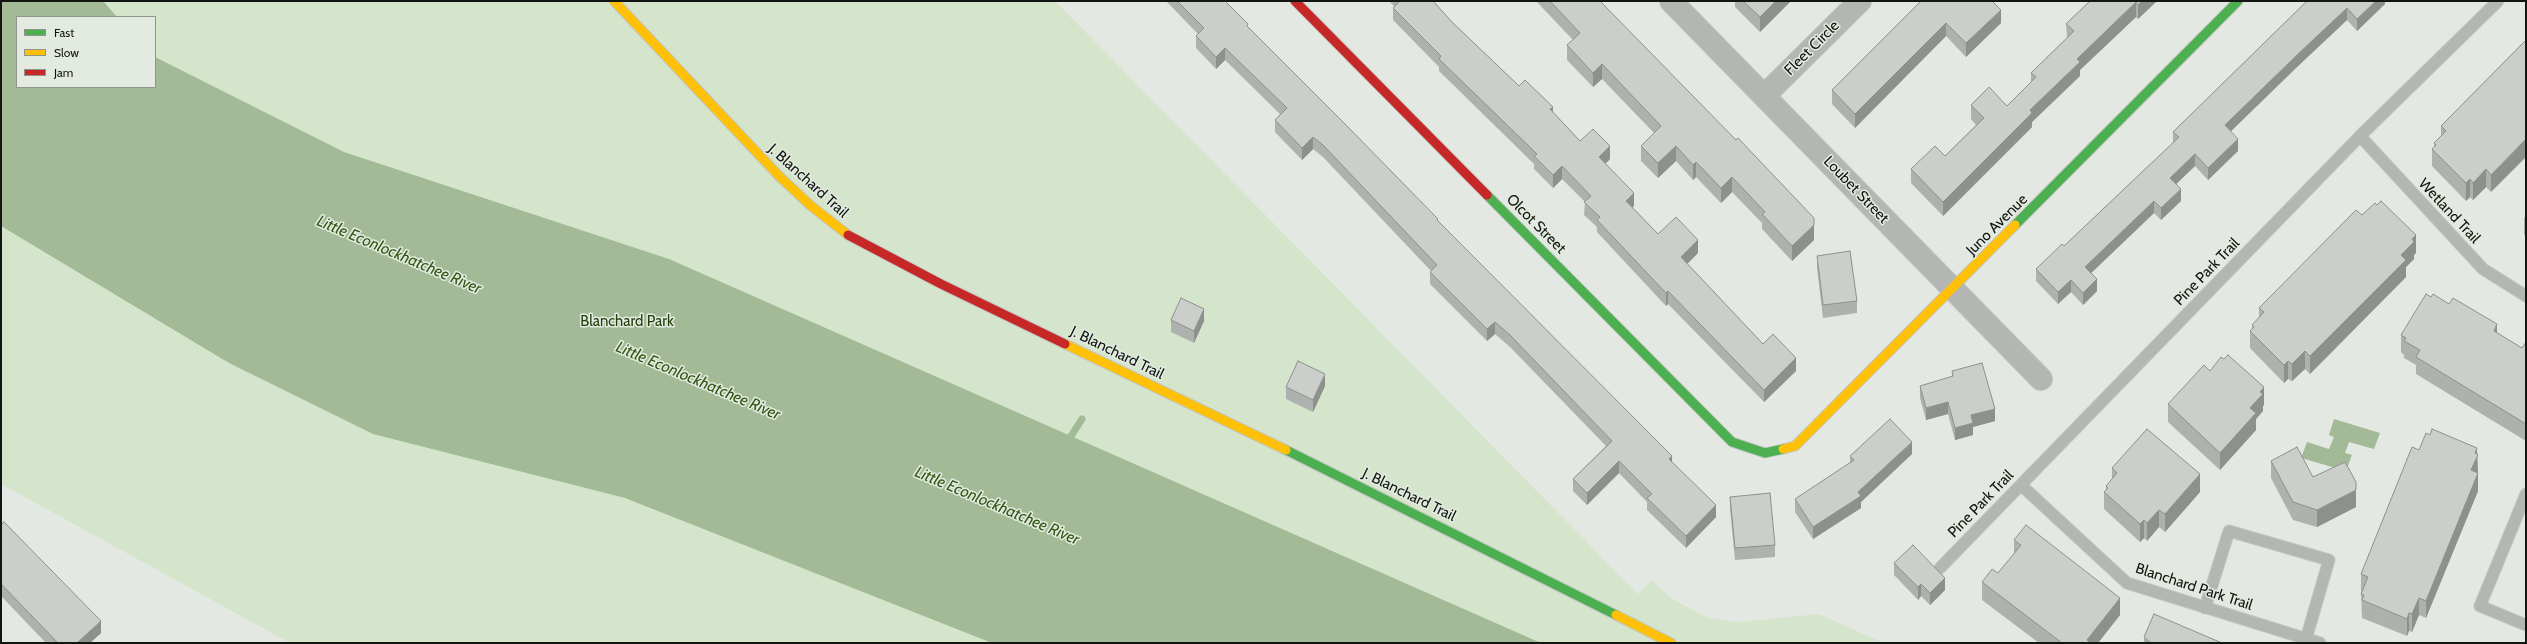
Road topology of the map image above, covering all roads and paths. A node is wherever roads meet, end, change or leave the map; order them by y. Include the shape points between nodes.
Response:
1 (614, 1) edge
2 (1295, 1) edge
3 (1671, 1) edge
4 (1860, 1) edge
5 (2238, 1) edge
6 (2498, 1) edge
7 (1764, 96) junction
8 (2360, 136) junction
9 (1954, 289) junction
10 (2526, 296) edge
11 (2041, 379) dead end
12 (1766, 453) joint
13 (2021, 485) junction
14 (2526, 494) edge
15 (1940, 568) dead end
16 (2205, 608) junction
17 (2526, 625) edge
18 (2306, 639) junction
19 (1671, 643) edge
20 (2320, 643) edge

1 - 19 street, J. Blanchard Trail via 768,165 810,205 850,236 941,284 1326,469
2 - 12 street, Olcot Street via 1732,442
3 - 7 street, Loubet Street
4 - 7 street, Fleet Circle
5 - 9 street, Juno Avenue
6 - 8 lane, Pine Park Trail
7 - 9 street, Loubet Street
8 - 10 lane, Wetland Trail via 2483,269
8 - 13 lane, Pine Park Trail
9 - 11 street, Loubet Street
9 - 12 street, Juno Avenue via 1795,446
13 - 15 lane, Pine Park Trail
13 - 16 lane, Blanchard Park Trail via 2127,583
14 - 17 lane via 2480,606
16 - 18 lane, Blanchard Park Trail
16 - 18 lane via 2229,531 2329,560
18 - 20 lane, Blanchard Park Trail

